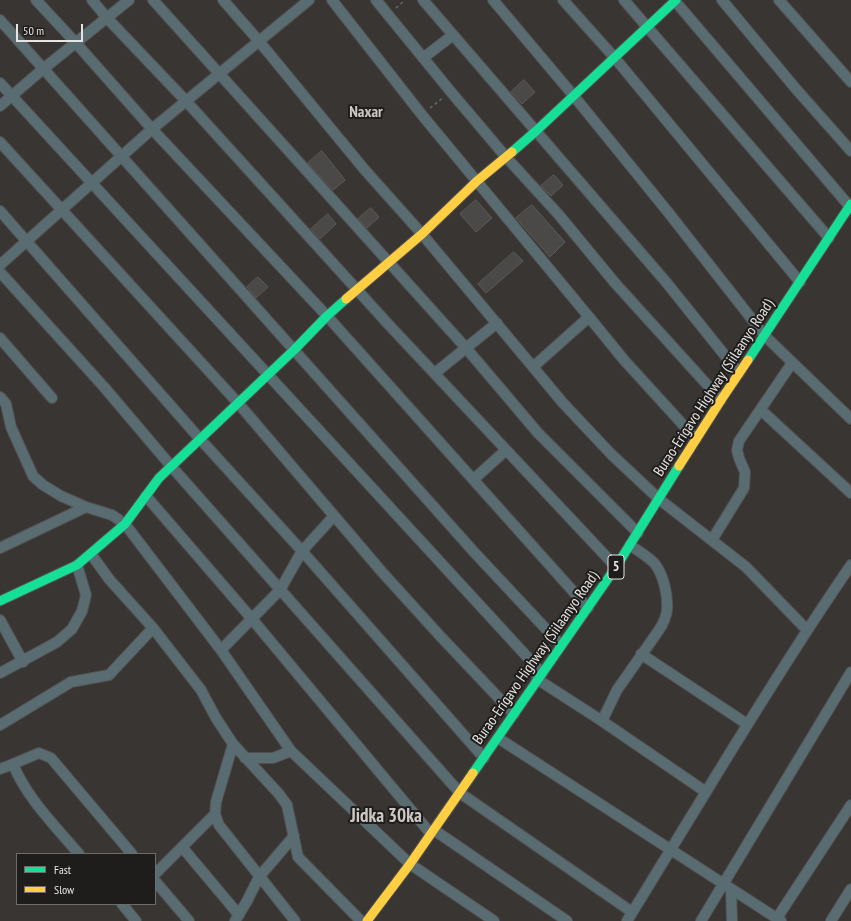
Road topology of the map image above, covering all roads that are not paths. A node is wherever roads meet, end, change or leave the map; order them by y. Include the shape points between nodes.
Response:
1 (36, 0) edge
2 (92, 0) edge
3 (129, 0) edge
4 (153, 0) edge
5 (223, 0) edge
6 (308, 0) edge
7 (332, 0) edge
8 (376, 0) edge
9 (423, 0) edge
10 (493, 0) edge
11 (563, 0) edge
12 (624, 0) edge
13 (675, 0) edge
14 (722, 0) edge
15 (779, 0) edge
16 (107, 18) junction
17 (0, 22) edge
18 (648, 27) junction
19 (452, 35) junction
20 (258, 40) junction
21 (76, 42) junction
22 (614, 57) junction
23 (423, 58) junction
24 (43, 69) junction
25 (220, 74) junction
26 (851, 82) edge
27 (0, 83) edge
28 (573, 95) junction
29 (12, 96) junction
30 (186, 101) junction
31 (0, 106) edge
32 (152, 129) junction
33 (536, 131) junction
34 (0, 142) edge
35 (851, 151) edge
36 (121, 156) junction
37 (506, 157) junction
38 (477, 181) junction
39 (92, 183) junction
40 (850, 206) edge
41 (0, 210) edge
42 (61, 210) junction
43 (422, 234) junction
44 (829, 238) junction
45 (26, 241) junction
46 (390, 263) junction
47 (0, 266) edge
48 (0, 272) edge
49 (800, 282) junction
50 (357, 290) junction
51 (327, 316) junction
52 (589, 317) junction
53 (497, 323) junction
54 (765, 336) junction
55 (0, 338) edge
56 (466, 348) junction
57 (294, 350) junction
58 (792, 363) junction
59 (533, 367) junction
60 (435, 373) junction
61 (268, 374) junction
62 (739, 374) junction
63 (0, 397) edge
64 (52, 398) dead end
65 (721, 400) junction
66 (238, 403) junction
67 (761, 410) junction
68 (851, 420) edge
69 (696, 438) junction
70 (200, 439) junction
71 (506, 450) junction
72 (171, 466) junction
73 (474, 479) junction
74 (851, 493) edge
75 (146, 496) junction
76 (659, 499) junction
77 (86, 507) junction
78 (333, 517) junction
79 (125, 524) junction
80 (638, 533) junction
81 (712, 540) junction
82 (630, 545) junction
83 (0, 548) edge
84 (302, 551) junction
85 (90, 554) junction
86 (77, 565) junction
87 (851, 565) edge
88 (616, 566) junction
89 (280, 590) junction
90 (0, 601) edge
91 (588, 608) junction
92 (252, 619) junction
93 (0, 620) edge
94 (152, 628) junction
95 (807, 630) junction
96 (561, 645) junction
97 (221, 650) junction
98 (641, 654) junction
99 (23, 662) junction
100 (851, 672) edge
101 (0, 673) edge
102 (540, 676) junction
103 (514, 714) junction
104 (602, 721) junction
105 (747, 724) junction
106 (0, 725) edge
107 (498, 738) junction
108 (233, 744) junction
109 (291, 751) junction
110 (245, 758) junction
111 (484, 758) junction
112 (13, 764) junction
113 (0, 769) edge
114 (706, 792) junction
115 (460, 793) junction
116 (851, 805) edge
117 (215, 814) junction
118 (433, 832) junction
119 (294, 836) junction
120 (182, 847) junction
121 (671, 850) junction
122 (78, 853) edge
123 (131, 853) edge
124 (410, 864) junction
125 (156, 873) edge
126 (259, 877) junction
127 (156, 882) edge
128 (727, 886) junction
129 (851, 889) edge
130 (123, 905) edge
131 (630, 917) edge
132 (237, 918) edge
133 (779, 920) edge
134 (136, 921) edge
135 (189, 921) edge
136 (295, 921) edge
137 (361, 921) edge
138 (367, 921) edge
139 (494, 921) edge
140 (567, 921) edge
141 (701, 921) edge
142 (732, 921) edge
143 (831, 921) edge

1 - 21 street
2 - 16 street
3 - 16 street
4 - 25 street
5 - 20 street
6 - 20 street
7 - 38 street
8 - 23 street
9 - 19 street
10 - 28 street
11 - 22 street
12 - 18 street
13 - 18 main road
13 - 40 street
14 - 35 street
15 - 26 street
16 - 21 street
16 - 30 street
17 - 24 street
18 - 22 main road
18 - 44 street
19 - 23 street
19 - 33 street
20 - 25 street
20 - 43 street via 364,169
21 - 24 street
21 - 32 street
22 - 28 main road
22 - 49 street
23 - 37 street
24 - 29 street
24 - 36 street
25 - 30 street
25 - 46 street
27 - 29 street
28 - 33 main road
28 - 54 street
29 - 31 street
29 - 39 street
30 - 32 street
30 - 50 street
32 - 36 street
32 - 51 street
33 - 37 main road
33 - 62 street via 666,282
34 - 42 street
36 - 39 street
36 - 57 street
37 - 38 main road
37 - 65 street
38 - 43 main road
38 - 52 street
39 - 42 street
39 - 61 street
40 - 44 main road, Burao-Erigavo Highway (Siilaanyo Road) / 5
41 - 45 street
42 - 45 street
42 - 66 street
43 - 46 main road
43 - 53 street
44 - 49 main road, Burao-Erigavo Highway (Siilaanyo Road) / 5
45 - 47 street
45 - 70 street
46 - 50 main road
46 - 56 street
48 - 72 street
49 - 54 main road, Burao-Erigavo Highway (Siilaanyo Road) / 5
50 - 51 main road
50 - 60 street
51 - 57 main road
51 - 73 street
52 - 59 street
52 - 69 street via 624,360
53 - 56 street
53 - 59 street
54 - 58 street
54 - 62 main road, Burao-Erigavo Highway (Siilaanyo Road) / 5
55 - 64 street
56 - 60 street
56 - 80 street via 538,433
57 - 61 main road
57 - 96 street via 474,552
58 - 67 street
58 - 68 street
59 - 76 street via 611,454
60 - 71 street
61 - 66 main road
61 - 102 street
62 - 65 main road, Burao-Erigavo Highway (Siilaanyo Road) / 5
63 - 77 street via 6,404 11,427 33,476 61,496
65 - 69 main road, Burao-Erigavo Highway (Siilaanyo Road) / 5
66 - 70 main road
66 - 78 street
67 - 74 street
67 - 81 street via 739,441 737,450 745,472 744,488
69 - 76 main road, Burao-Erigavo Highway (Siilaanyo Road) / 5
70 - 72 main road
70 - 84 street
71 - 73 street
71 - 88 street
72 - 75 main road
72 - 89 street
73 - 91 street
75 - 79 main road
75 - 92 street
76 - 80 main road, Burao-Erigavo Highway (Siilaanyo Road) / 5
76 - 81 street
77 - 79 street via 112,515
77 - 83 street
78 - 84 street
78 - 103 street
79 - 85 main road
79 - 97 street
80 - 82 main road, Burao-Erigavo Highway (Siilaanyo Road) / 5
81 - 95 street via 746,568
82 - 88 main road, Burao-Erigavo Highway (Siilaanyo Road) / 5
82 - 98 street via 655,564 666,593 665,620
84 - 89 street
84 - 111 street
85 - 86 main road
85 - 94 street
86 - 90 main road
86 - 99 street via 86,594 82,610 72,628 57,642
87 - 95 street
88 - 91 main road, Burao-Erigavo Highway (Siilaanyo Road) / 5
89 - 92 street
89 - 115 street
91 - 96 main road, Burao-Erigavo Highway (Siilaanyo Road) / 5
92 - 97 street
92 - 118 street
93 - 99 street
94 - 106 street via 109,675 71,682
94 - 108 street via 201,690
95 - 105 street
96 - 102 main road, Burao-Erigavo Highway (Siilaanyo Road) / 5
97 - 109 street
98 - 104 street via 617,690
98 - 105 street
99 - 101 street
100 - 128 street
102 - 103 main road, Burao-Erigavo Highway (Siilaanyo Road) / 5
102 - 104 street
103 - 107 main road, Burao-Erigavo Highway (Siilaanyo Road) / 5
104 - 114 street
105 - 114 street
107 - 111 main road, Burao-Erigavo Highway (Siilaanyo Road) / 5
107 - 121 street
108 - 110 street
108 - 117 street via 216,802
109 - 110 street via 273,758
109 - 124 street
110 - 119 street via 287,806
111 - 115 main road, Burao-Erigavo Highway (Siilaanyo Road) / 5
112 - 113 street
112 - 122 street via 31,797
112 - 123 street via 39,753 51,758
114 - 121 street
115 - 118 main road, Burao-Erigavo Highway (Siilaanyo Road) / 5
115 - 131 street
116 - 133 street
117 - 120 street
117 - 126 street via 219,825
118 - 124 main road, Burao-Erigavo Highway (Siilaanyo Road) / 5
118 - 140 street
119 - 126 street
119 - 137 street via 298,857
120 - 125 street
120 - 132 street
121 - 128 street
121 - 131 street
124 - 138 main road, Burao-Erigavo Highway (Siilaanyo Road) / 5
124 - 139 street
126 - 132 street
126 - 136 street
127 - 135 street
128 - 133 street
128 - 141 street
128 - 142 street
129 - 143 street
130 - 134 street

